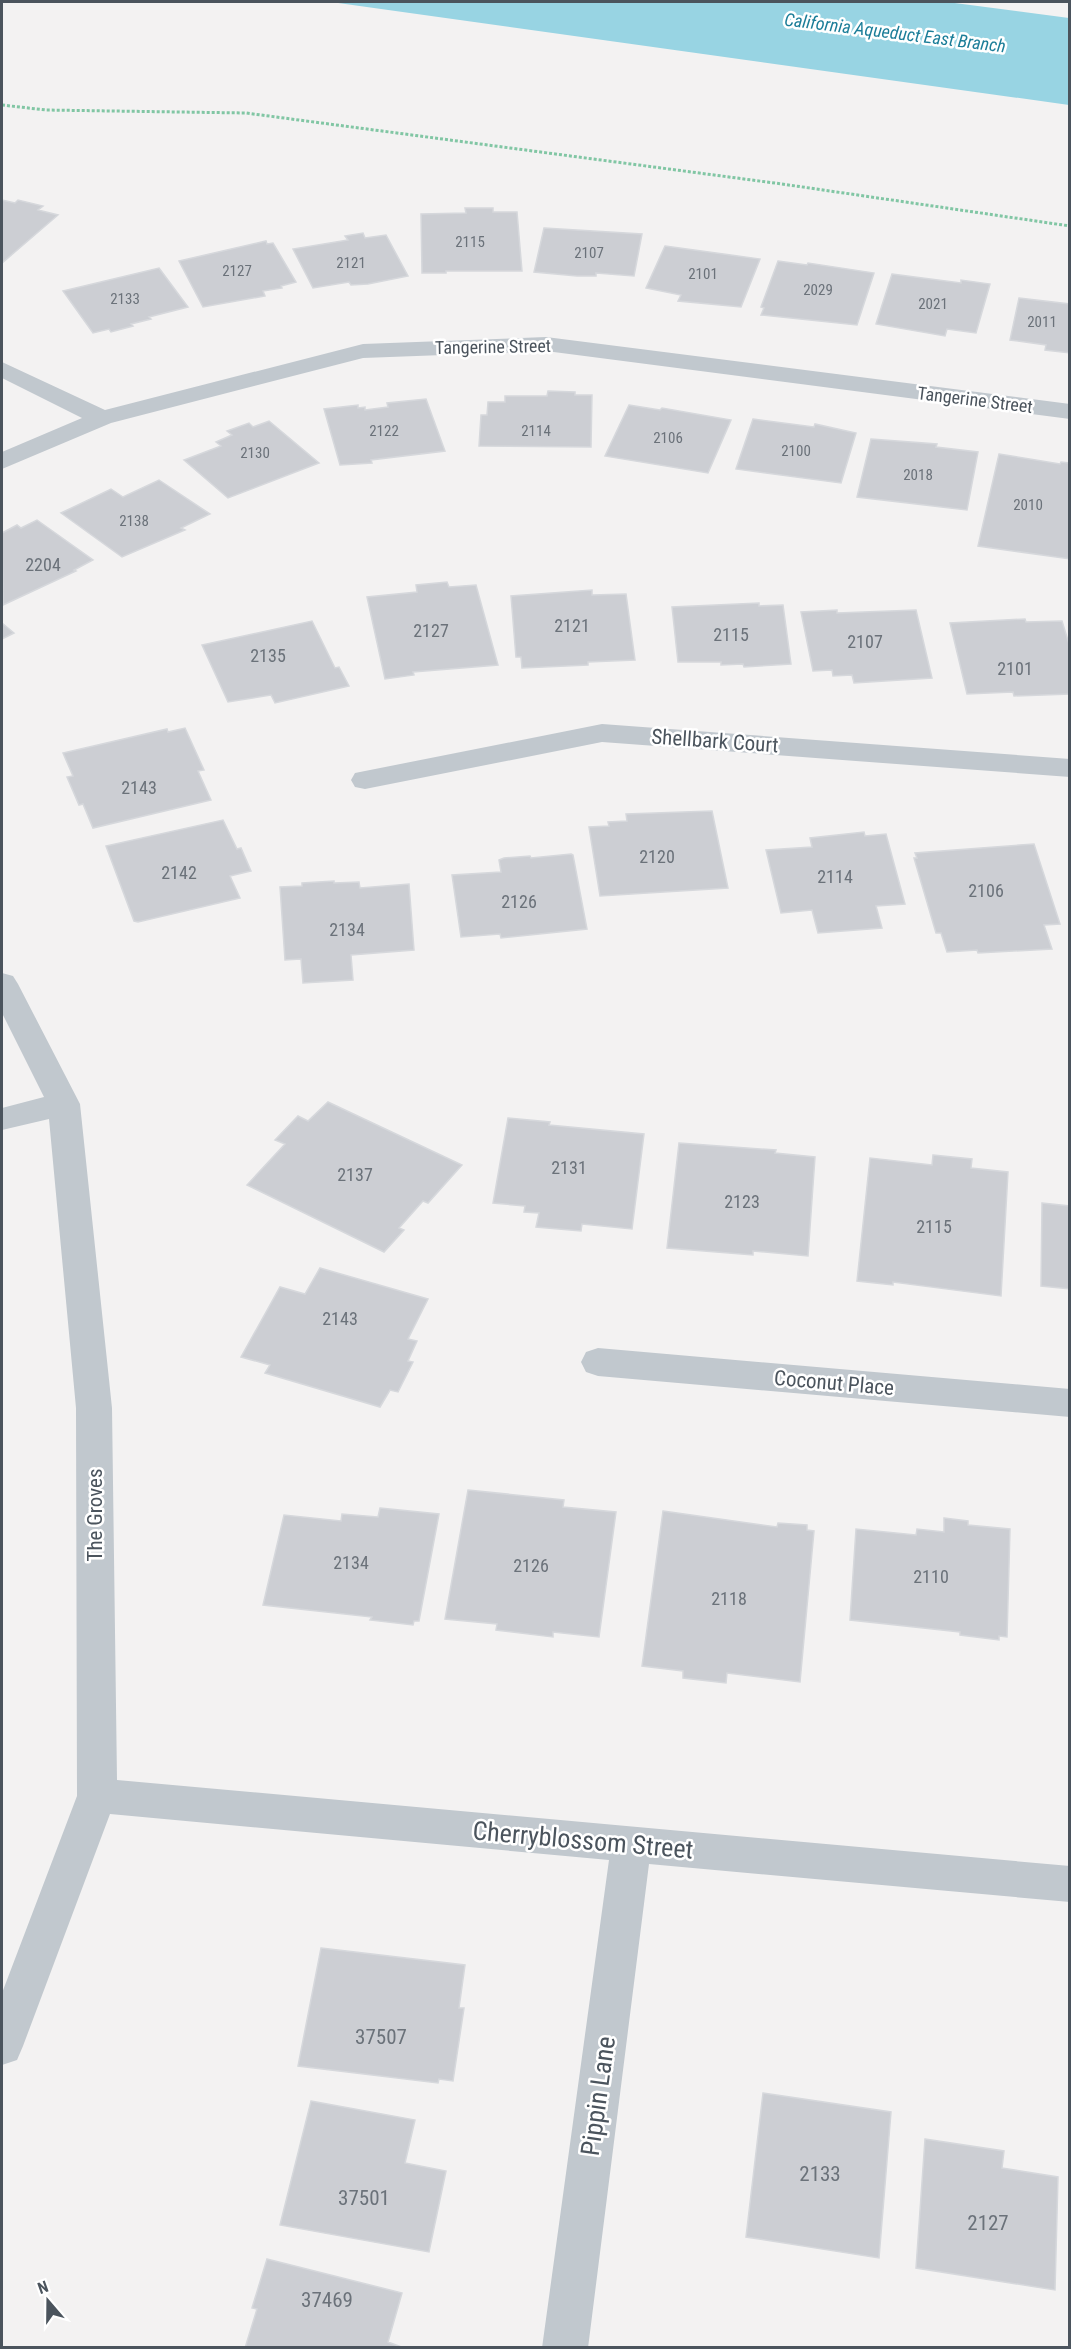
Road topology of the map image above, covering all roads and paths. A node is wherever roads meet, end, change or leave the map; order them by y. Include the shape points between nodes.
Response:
1 (2, 105) edge
2 (1070, 226) edge
3 (2, 369) edge
4 (1070, 412) edge
5 (102, 418) junction
6 (2, 461) edge
7 (1070, 768) edge
8 (365, 780) dead end
9 (2, 984) edge
10 (64, 1104) junction
11 (2, 1119) edge
12 (598, 1362) dead end
13 (1070, 1403) edge
14 (97, 1796) junction
15 (631, 1845) junction
16 (1070, 1884) edge
17 (2, 2046) edge
18 (565, 2348) edge

1 - 2 path via 46,110 246,113
3 - 5 street
4 - 5 street, Tangerine Street via 546,344 363,351
5 - 6 street, Tangerine Street
7 - 8 street, Shellbark Court via 602,733
9 - 10 street, The Groves
10 - 11 street
10 - 14 street, The Groves via 94,1408
12 - 13 street, Coconut Place
14 - 15 street, Cherryblossom Street
14 - 17 street, The Groves
15 - 16 street, Cherryblossom Street
15 - 18 street, Pippin Lane

